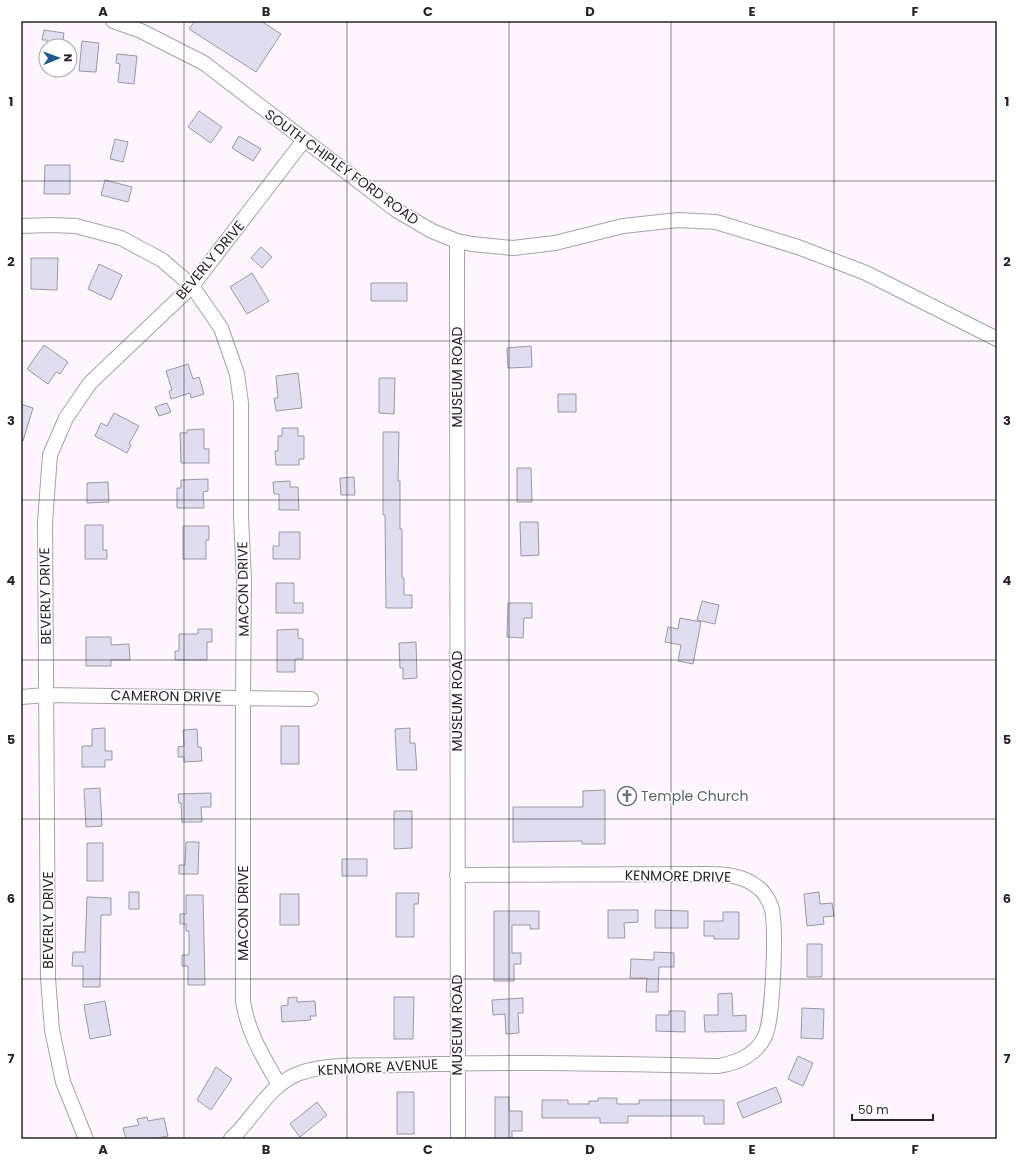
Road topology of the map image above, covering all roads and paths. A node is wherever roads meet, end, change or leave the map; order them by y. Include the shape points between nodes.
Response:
1 (113, 21) edge
2 (304, 140) junction
3 (21, 226) edge
4 (457, 241) junction
5 (192, 286) junction
6 (997, 339) edge
7 (46, 695) junction
8 (21, 697) edge
9 (243, 697) junction
10 (311, 699) dead end
11 (457, 874) junction
12 (457, 1063) junction
13 (279, 1085) junction
14 (86, 1139) edge
15 (231, 1139) edge
16 (458, 1139) edge

1 - 2 street, SOUTH CHIPLEY FORD ROAD via 141,31 204,64
2 - 4 street, SOUTH CHIPLEY FORD ROAD via 396,210 432,231
2 - 5 street, BEVERLY DRIVE
3 - 5 street, MACON DRIVE via 76,226 121,238 162,260
4 - 6 street, SOUTH CHIPLEY FORD ROAD via 513,248 555,243 622,226 678,220 716,222 866,273
4 - 11 street, MUSEUM ROAD
5 - 7 street, BEVERLY DRIVE via 90,383 66,418 50,455 45,522
5 - 9 street, MACON DRIVE via 221,328 237,374 241,403
7 - 8 street, CAMERON DRIVE
7 - 9 street, CAMERON DRIVE
7 - 14 street, BEVERLY DRIVE via 48,978 52,1030 63,1082
9 - 10 street, CAMERON DRIVE
9 - 13 street, MACON DRIVE via 244,1001 246,1020 253,1037
11 - 12 street, MUSEUM ROAD
11 - 12 street, KENMORE DRIVE via 725,874 744,878 760,889 771,906 774,923 770,1017 766,1036 754,1052 738,1062 719,1066
12 - 13 street, KENMORE AVENUE via 322,1068 299,1073
12 - 16 street, MUSEUM ROAD
13 - 15 street, KENMORE AVENUE

